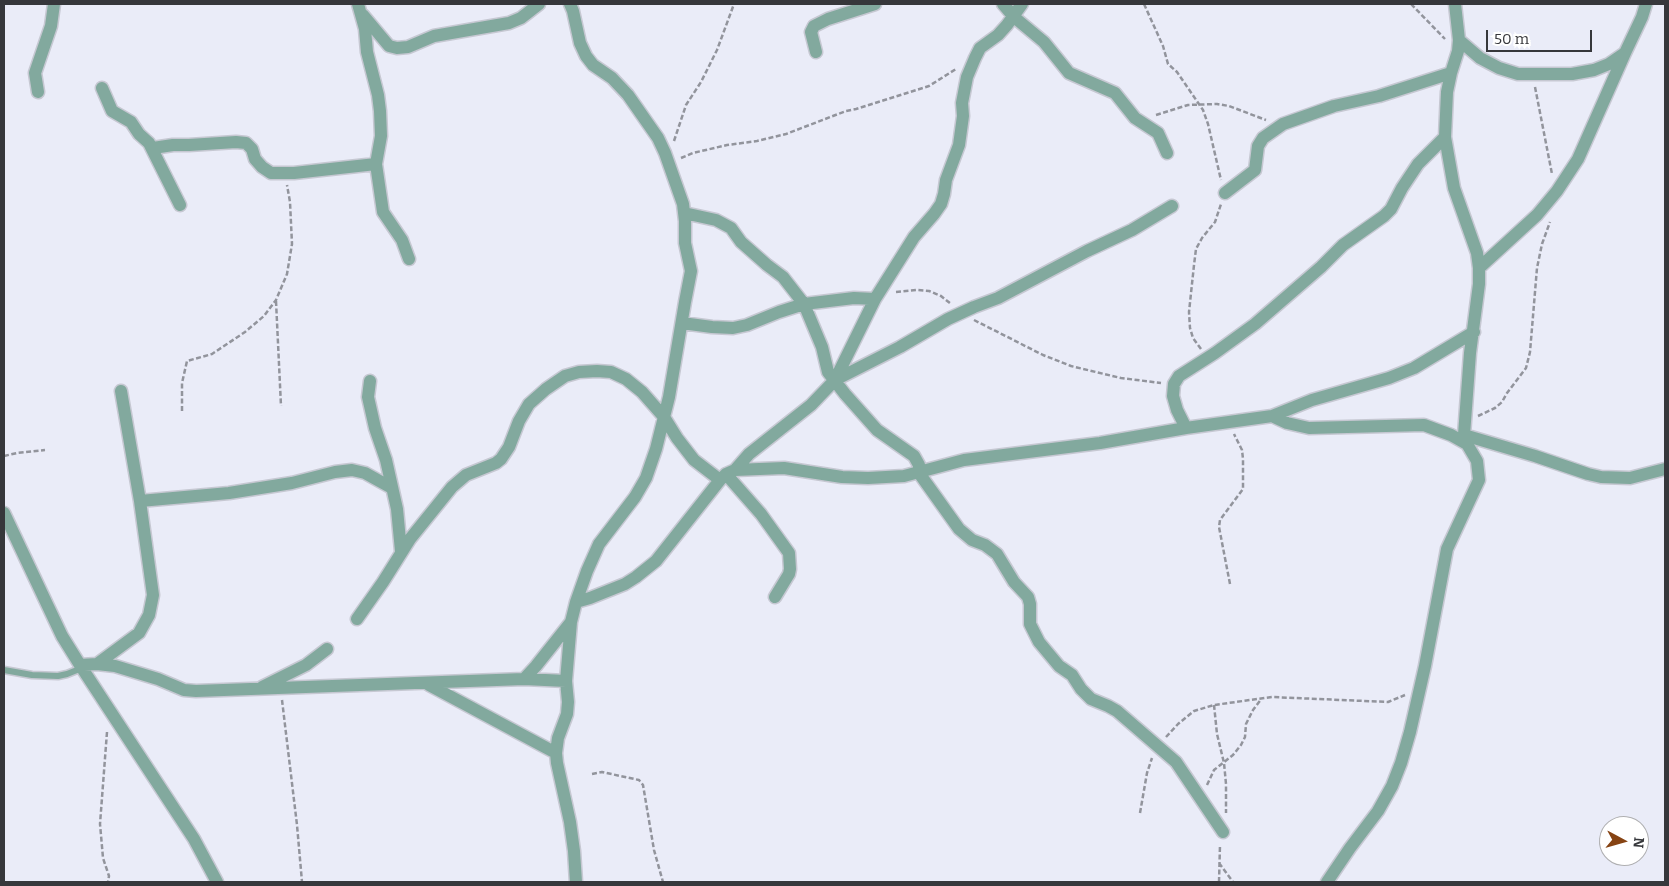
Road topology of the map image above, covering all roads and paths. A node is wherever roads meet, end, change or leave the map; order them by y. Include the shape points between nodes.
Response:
1 (54, 4) edge
2 (539, 4) edge
3 (570, 4) edge
4 (734, 4) edge
5 (875, 4) edge
6 (1003, 4) edge
7 (1022, 4) edge
8 (1144, 4) edge
9 (1411, 4) edge
10 (1455, 4) edge
11 (1646, 4) edge
12 (360, 8) edge
13 (1014, 17) junction
14 (1458, 45) junction
15 (816, 52) dead end
16 (1625, 53) junction
17 (975, 58) junction
18 (1451, 73) junction
19 (1534, 75) junction
20 (102, 88) dead end
21 (38, 92) dead end
22 (1200, 104) junction
23 (1138, 121) junction
24 (1283, 124) junction
25 (1445, 137) junction
26 (674, 142) dead end
27 (153, 148) junction
28 (1167, 153) dead end
29 (669, 163) junction
30 (376, 164) junction
31 (285, 174) junction
32 (1225, 193) junction
33 (1554, 195) junction
34 (180, 205) dead end
35 (1172, 206) dead end
36 (684, 213) junction
37 (1552, 214) dead end
38 (409, 259) dead end
39 (1479, 268) junction
40 (875, 298) junction
41 (276, 300) junction
42 (804, 304) junction
43 (963, 312) junction
44 (682, 323) junction
45 (1474, 332) junction
46 (1206, 359) junction
47 (835, 380) junction
48 (370, 381) dead end
49 (1174, 384) junction
50 (121, 391) dead end
51 (281, 406) dead end
52 (182, 411) dead end
53 (1272, 416) junction
54 (664, 417) junction
55 (1466, 419) junction
56 (1227, 422) junction
57 (1186, 428) junction
58 (1465, 439) junction
59 (45, 450) dead end
60 (4, 456) edge
61 (1665, 469) edge
62 (919, 473) junction
63 (727, 475) junction
64 (392, 488) junction
65 (140, 501) junction
66 (4, 513) edge
67 (401, 551) junction
68 (1230, 584) dead end
69 (775, 597) dead end
70 (576, 602) junction
71 (357, 619) dead end
72 (571, 622) junction
73 (327, 649) dead end
74 (97, 664) junction
75 (81, 667) junction
76 (4, 670) edge
77 (524, 679) junction
78 (566, 681) junction
79 (426, 683) junction
80 (260, 688) junction
81 (1419, 688) junction
82 (280, 689) junction
83 (1262, 698) junction
84 (1214, 705) junction
85 (110, 711) junction
86 (1159, 746) junction
87 (556, 753) junction
88 (1224, 763) junction
89 (592, 774) dead end
90 (1202, 799) junction
91 (1140, 813) dead end
92 (1223, 832) junction
93 (1220, 863) junction
94 (108, 882) edge
95 (217, 882) edge
96 (302, 882) edge
97 (576, 882) edge
98 (663, 882) edge
99 (1219, 882) edge
100 (1233, 882) edge
101 (1327, 882) edge

1 - 21 street via 51,26 35,73
2 - 12 street via 509,23 441,35 397,48 389,46
3 - 29 street via 586,56 628,95 658,138
4 - 26 path via 717,50 686,105
5 - 15 street via 814,26 811,32
6 - 13 street
7 - 13 street
8 - 22 path via 1168,64
9 - 14 path
10 - 14 street
11 - 16 street
12 - 30 street via 381,121
13 - 17 street via 998,35 980,48
13 - 23 street via 1044,42 1069,73 1115,93
14 - 18 street
14 - 19 street via 1499,68
16 - 19 street via 1594,70
16 - 33 street via 1578,159
17 - 29 path via 917,91 846,111 772,138 693,153
17 - 40 street via 967,76 962,102 959,145 941,204 914,237
18 - 24 street
18 - 25 street
19 - 33 path
20 - 27 street via 112,111 131,122
22 - 23 path
22 - 24 path via 1229,106
22 - 32 path
23 - 28 street via 1158,132
24 - 32 street via 1263,138 1258,146 1255,170
25 - 39 street via 1454,188 1477,253
25 - 46 street via 1418,164 1384,216 1343,245 1255,324
27 - 31 street via 246,143 262,167 271,173
27 - 34 street
29 - 36 street
30 - 31 street
30 - 38 street via 382,212 402,240
31 - 41 path via 292,244 287,274
32 - 46 path via 1215,222 1196,250 1193,272 1190,328
33 - 39 street
35 - 43 street via 1023,286
36 - 42 street via 716,220 731,228 741,242 783,277
36 - 44 street via 692,271
37 - 55 path via 1537,268 1526,368 1495,408
39 - 45 street
40 - 42 street
40 - 43 path via 899,291 928,291
40 - 47 street
41 - 51 path
41 - 52 path via 264,316 245,332 212,354 187,361 182,383
42 - 44 street via 733,328
42 - 47 street via 828,372
43 - 47 street
43 - 49 path via 981,324 1071,366 1121,378
44 - 54 street
45 - 53 street via 1414,368
45 - 55 street
46 - 49 street via 1179,376
47 - 62 street via 877,430 914,456
47 - 63 street via 811,405
48 - 64 street via 368,397 371,412
49 - 57 street via 1173,396
50 - 65 street
53 - 56 street
53 - 58 street via 1309,428 1424,425
54 - 63 street via 694,460
54 - 67 street via 642,392 611,372 579,372 565,376 529,404 501,459 466,476 452,487
54 - 70 street via 646,478 599,544
55 - 58 street
56 - 57 street
56 - 68 path via 1243,459 1243,489 1220,520 1219,528
57 - 62 street via 1100,443 964,460
58 - 61 street via 1536,456 1601,477 1630,478
58 - 81 street via 1477,461 1478,480 1447,549
59 - 60 path
62 - 63 street via 868,478 784,468
62 - 86 street via 959,529 997,554 1028,598 1030,624 1039,642 1059,666 1072,675 1091,699 1108,706
63 - 69 street via 789,553 789,574
63 - 70 street via 656,560 636,577
64 - 65 street via 365,472 352,470 229,493
64 - 67 street
65 - 74 street via 153,595 149,616 139,633
66 - 75 street via 54,619
67 - 71 street
70 - 72 street
72 - 77 street
72 - 78 street
73 - 80 street via 306,665
74 - 75 street
74 - 80 street via 136,672 184,690
75 - 76 lane via 58,676
75 - 85 street
77 - 78 street
77 - 79 street
78 - 87 street via 567,714
79 - 82 street
79 - 87 street
80 - 82 street
81 - 83 path via 1388,702
81 - 101 street via 1410,732 1392,786
82 - 96 path
83 - 84 path
83 - 88 path via 1246,724 1241,746
84 - 86 path via 1186,716
84 - 88 path
85 - 94 path via 100,824
85 - 95 street via 194,839
86 - 90 street via 1183,769
86 - 91 path via 1147,773
87 - 97 street via 570,822
88 - 90 path via 1214,770
88 - 92 path via 1226,798
89 - 98 path via 602,772 639,780 643,785
90 - 92 street
92 - 93 path
93 - 99 path
93 - 100 path

